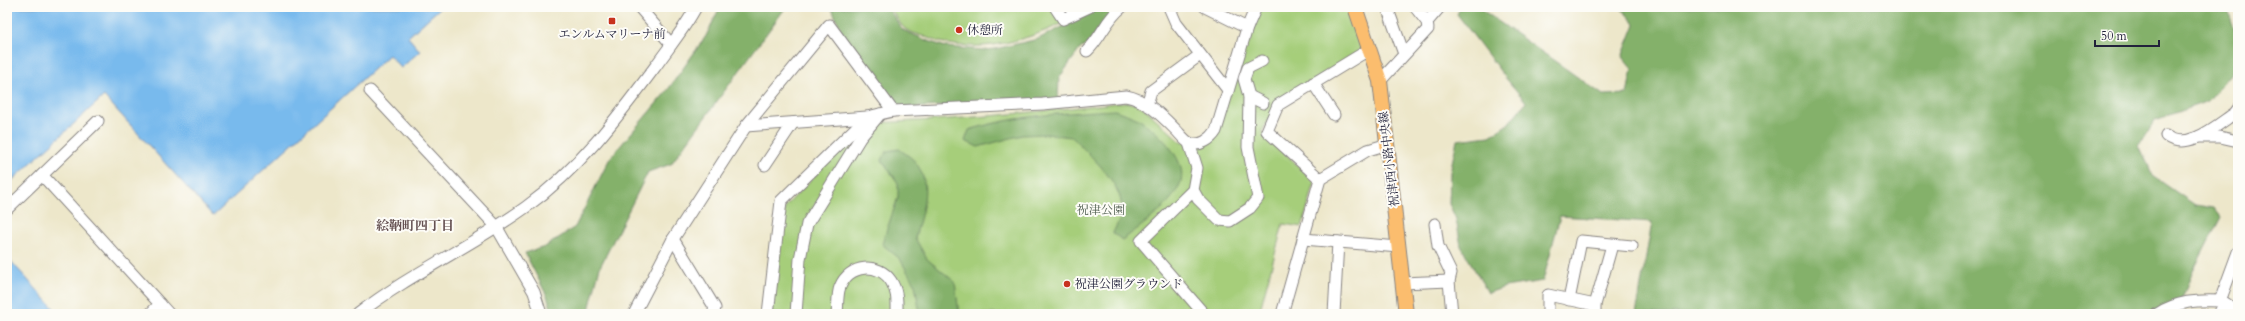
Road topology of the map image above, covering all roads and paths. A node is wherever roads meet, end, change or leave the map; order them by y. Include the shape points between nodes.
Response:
1 (638, 7) edge
2 (696, 7) edge
3 (1055, 7) edge
4 (1089, 7) edge
5 (1122, 7) edge
6 (1170, 7) edge
7 (1205, 7) edge
8 (1256, 7) edge
9 (1355, 7) edge
10 (1387, 7) edge
11 (1415, 7) edge
12 (1440, 7) edge
13 (1427, 22) junction
14 (1247, 28) junction
15 (671, 44) junction
16 (1370, 49) junction
17 (1087, 51) dead end
18 (1404, 54) junction
19 (1200, 55) junction
20 (1262, 61) dead end
21 (1380, 80) junction
22 (1313, 83) junction
23 (1228, 90) junction
24 (370, 91) dead end
25 (1250, 96) junction
26 (1263, 103) dead end
27 (1147, 105) junction
28 (2238, 110) edge
29 (894, 111) junction
30 (880, 114) junction
31 (1334, 115) dead end
32 (867, 117) junction
33 (98, 121) dead end
34 (793, 123) junction
35 (746, 126) junction
36 (2166, 136) dead end
37 (2195, 137) junction
38 (2238, 141) edge
39 (1189, 143) junction
40 (1388, 144) junction
41 (765, 165) dead end
42 (42, 175) junction
43 (1320, 179) junction
44 (1194, 190) junction
45 (7, 209) edge
46 (1435, 224) dead end
47 (496, 226) junction
48 (673, 238) junction
49 (1303, 239) junction
50 (1338, 242) junction
51 (1612, 245) junction
52 (1632, 246) dead end
53 (1399, 247) junction
54 (2238, 252) edge
55 (1449, 281) junction
56 (1403, 283) junction
57 (1570, 300) junction
58 (2223, 302) junction
59 (160, 304) junction
60 (1595, 310) edge
61 (2238, 311) edge
62 (150, 314) edge
63 (169, 314) edge
64 (358, 314) edge
65 (541, 314) edge
66 (634, 314) edge
67 (713, 314) edge
68 (768, 314) edge
69 (796, 314) edge
70 (837, 314) edge
71 (898, 314) edge
72 (1204, 314) edge
73 (1282, 314) edge
74 (1334, 314) edge
75 (1406, 314) edge
76 (1452, 314) edge
77 (1548, 314) edge
78 (2157, 314) edge
79 (2219, 314) edge

1 - 15 street
2 - 15 street
3 - 4 street via 1063,19
5 - 17 street via 1110,18 1096,43
6 - 19 street via 1176,23
7 - 14 street
8 - 14 street
9 - 16 main road, 祝津西小路中央線
10 - 18 street
11 - 13 street
12 - 13 street
13 - 18 street via 1428,29
14 - 23 street
15 - 47 street via 586,154 556,184
16 - 21 main road, 祝津西小路中央線
16 - 22 street
18 - 21 street
19 - 23 street
19 - 27 street via 1151,91
20 - 25 street via 1248,68 1245,73 1244,79
21 - 40 main road, 祝津西小路中央線
22 - 31 street
22 - 43 street via 1278,105 1267,131
23 - 39 street via 1212,137 1197,144
24 - 47 street
25 - 26 street
25 - 44 street via 1248,147 1258,198 1250,208 1230,221 1218,220 1198,199
27 - 29 street via 1138,98 1126,96 1044,104
27 - 39 street
28 - 37 street via 2204,134
29 - 30 street
29 - 35 street via 829,25
30 - 32 street
30 - 69 street via 860,138 807,224 800,259
32 - 34 street
32 - 68 street via 781,201
33 - 42 street
34 - 35 street
34 - 41 street
35 - 48 street
36 - 37 street via 2174,142
37 - 38 street via 2220,137
39 - 44 street via 1197,168
40 - 43 street via 1368,150
40 - 53 main road, 祝津西小路中央線
42 - 45 street
42 - 59 street
43 - 49 street
44 - 72 street via 1141,241
46 - 55 street via 1438,246 1451,273
47 - 64 street via 386,292
47 - 65 street via 534,292
48 - 66 street
48 - 67 street via 715,308
49 - 50 street
49 - 73 street
50 - 53 street
50 - 74 street
51 - 52 street
51 - 57 street via 1581,241
51 - 60 street
53 - 56 main road, 祝津西小路中央線
54 - 58 street
55 - 56 street
55 - 76 street
56 - 75 main road, 祝津西小路中央線
57 - 60 street
57 - 77 street via 1548,295
58 - 61 street
58 - 78 street via 2186,302 2168,307
58 - 79 street
59 - 62 street
59 - 63 street
70 - 71 street via 840,287 847,276 855,270 872,268 884,272 892,282 897,294

